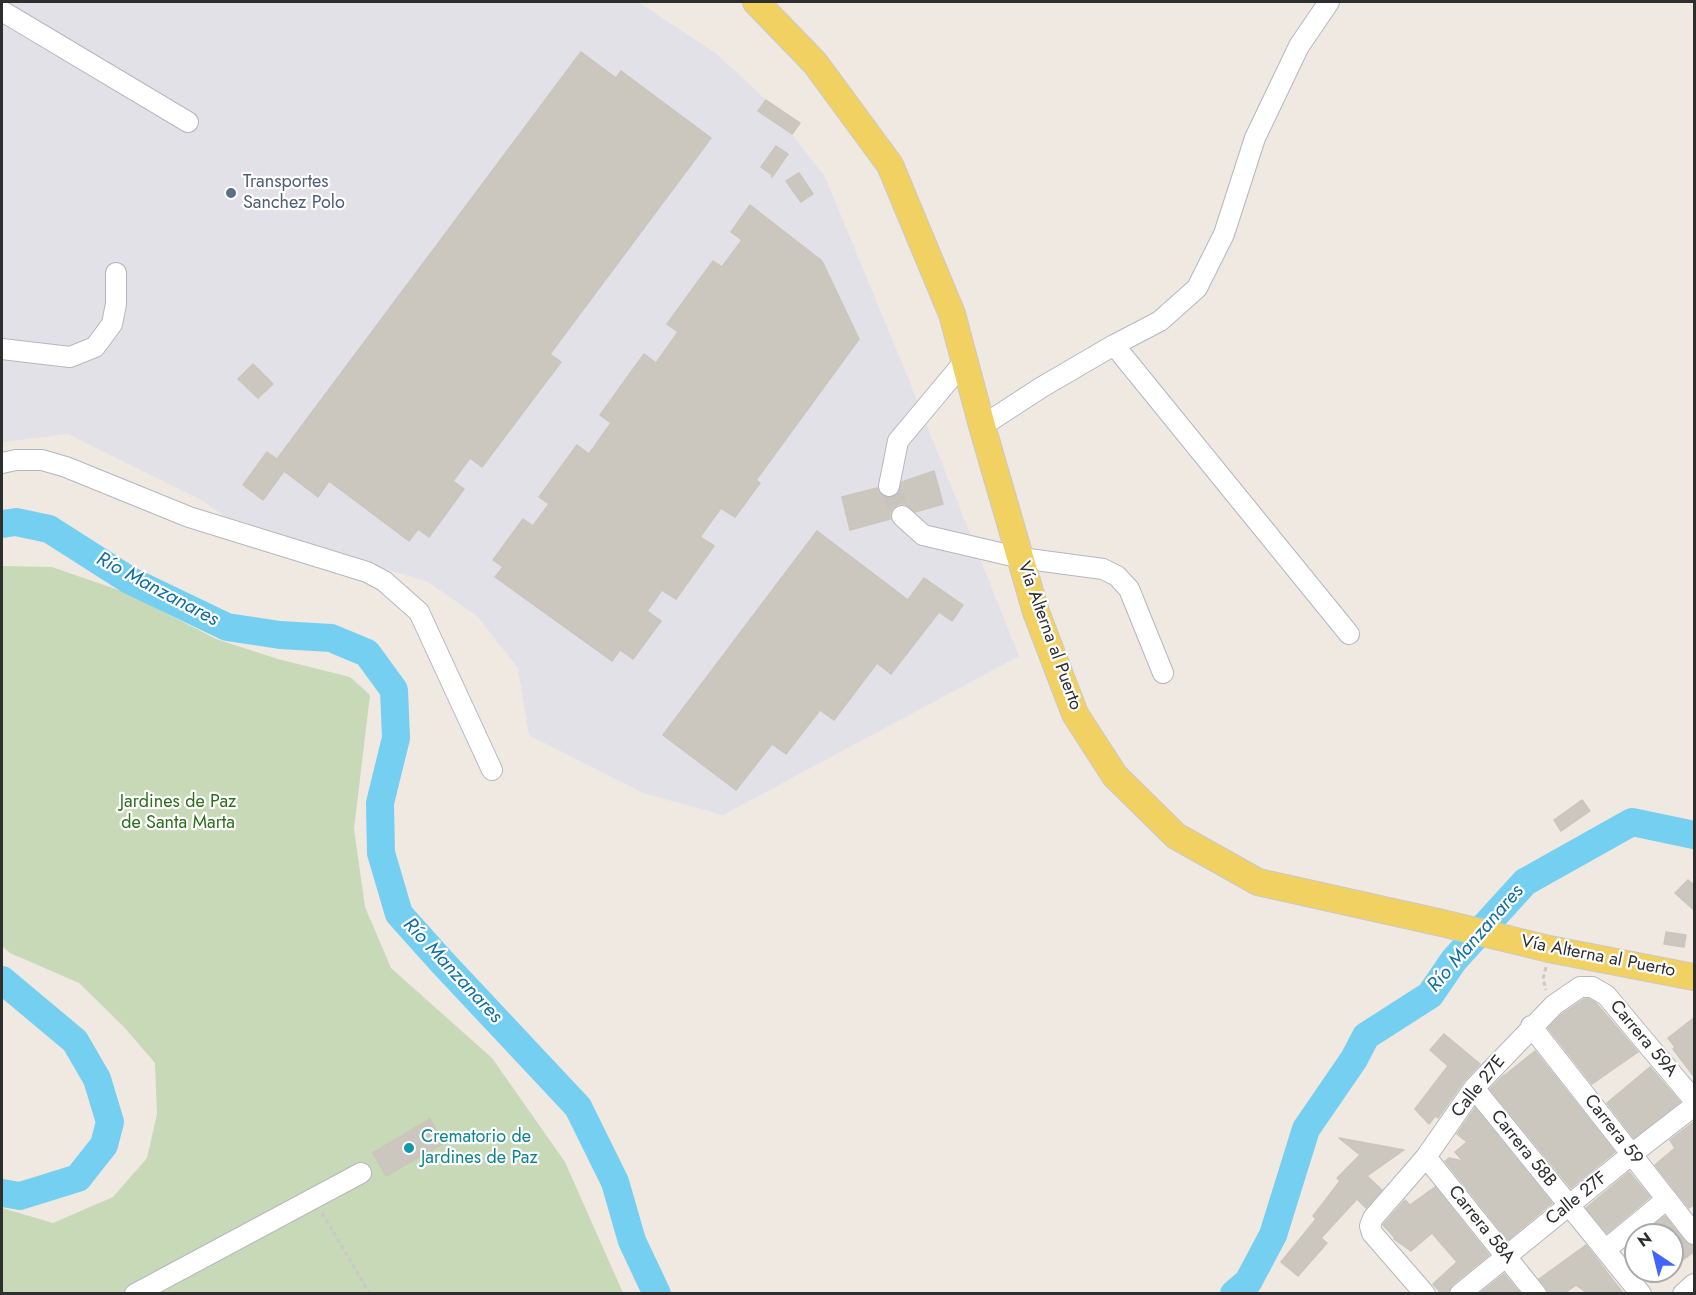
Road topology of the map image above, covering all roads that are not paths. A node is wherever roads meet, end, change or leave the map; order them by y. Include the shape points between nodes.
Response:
1 (756, 2) edge
2 (1329, 2) edge
3 (2, 11) edge
4 (188, 122) dead end
5 (116, 273) dead end
6 (1114, 345) junction
7 (2, 349) edge
8 (964, 362) junction
9 (982, 426) junction
10 (2, 463) edge
11 (889, 486) tunnel mouth
12 (902, 516) tunnel mouth
13 (1021, 558) junction
14 (1349, 634) dead end
15 (1163, 673) dead end
16 (492, 770) dead end
17 (1695, 976) edge
18 (1554, 1005) joint
19 (1532, 1026) junction
20 (1474, 1088) junction
21 (1695, 1100) edge
22 (1695, 1106) edge
23 (1632, 1154) junction
24 (1426, 1157) junction
25 (361, 1173) dead end
26 (1667, 1199) junction
27 (1569, 1206) junction
28 (1695, 1234) edge
29 (1605, 1250) junction
30 (1506, 1256) junction
31 (1695, 1284) edge
32 (135, 1293) edge
33 (1425, 1293) edge
34 (1460, 1293) edge
35 (1536, 1293) edge
36 (1641, 1293) edge
37 (1683, 1293) edge

1 - 8 main road, Vía Alterna al Puerto via 815,63 890,165 952,314
2 - 6 street via 1299,46 1255,138 1224,234 1197,288 1160,321
3 - 4 street
5 - 7 street via 112,324 95,347 70,357
6 - 9 street
6 - 14 street
8 - 9 main road, Vía Alterna al Puerto
8 - 11 street via 898,441
9 - 13 main road, Vía Alterna al Puerto
10 - 16 street via 42,460 66,467 189,517 356,568 384,581 419,612
12 - 13 street via 923,535
13 - 15 street via 1103,569 1117,576 1129,589
13 - 17 main road, Vía Alterna al Puerto via 1036,612 1075,714 1115,776 1176,836 1258,882 1549,949
18 - 19 street, Calle 27E
18 - 21 street, Carrera 59A via 1580,987 1592,987 1606,995
19 - 20 street, Calle 27E
19 - 23 street, Carrera 59
20 - 24 street, Calle 27E
20 - 27 street, Carrera 58B
22 - 23 street, Calle 27F
23 - 26 street, Carrera 59
23 - 27 street, Calle 27F
24 - 30 street, Carrera 58A
24 - 33 street, Calle 27E via 1370,1226
25 - 32 street
26 - 28 street, Carrera 59
26 - 29 street
27 - 29 street, Carrera 58B
27 - 30 street, Calle 27F
29 - 36 street, Carrera 58B
30 - 34 street, Calle 27F
30 - 35 street, Carrera 58A
31 - 37 street

